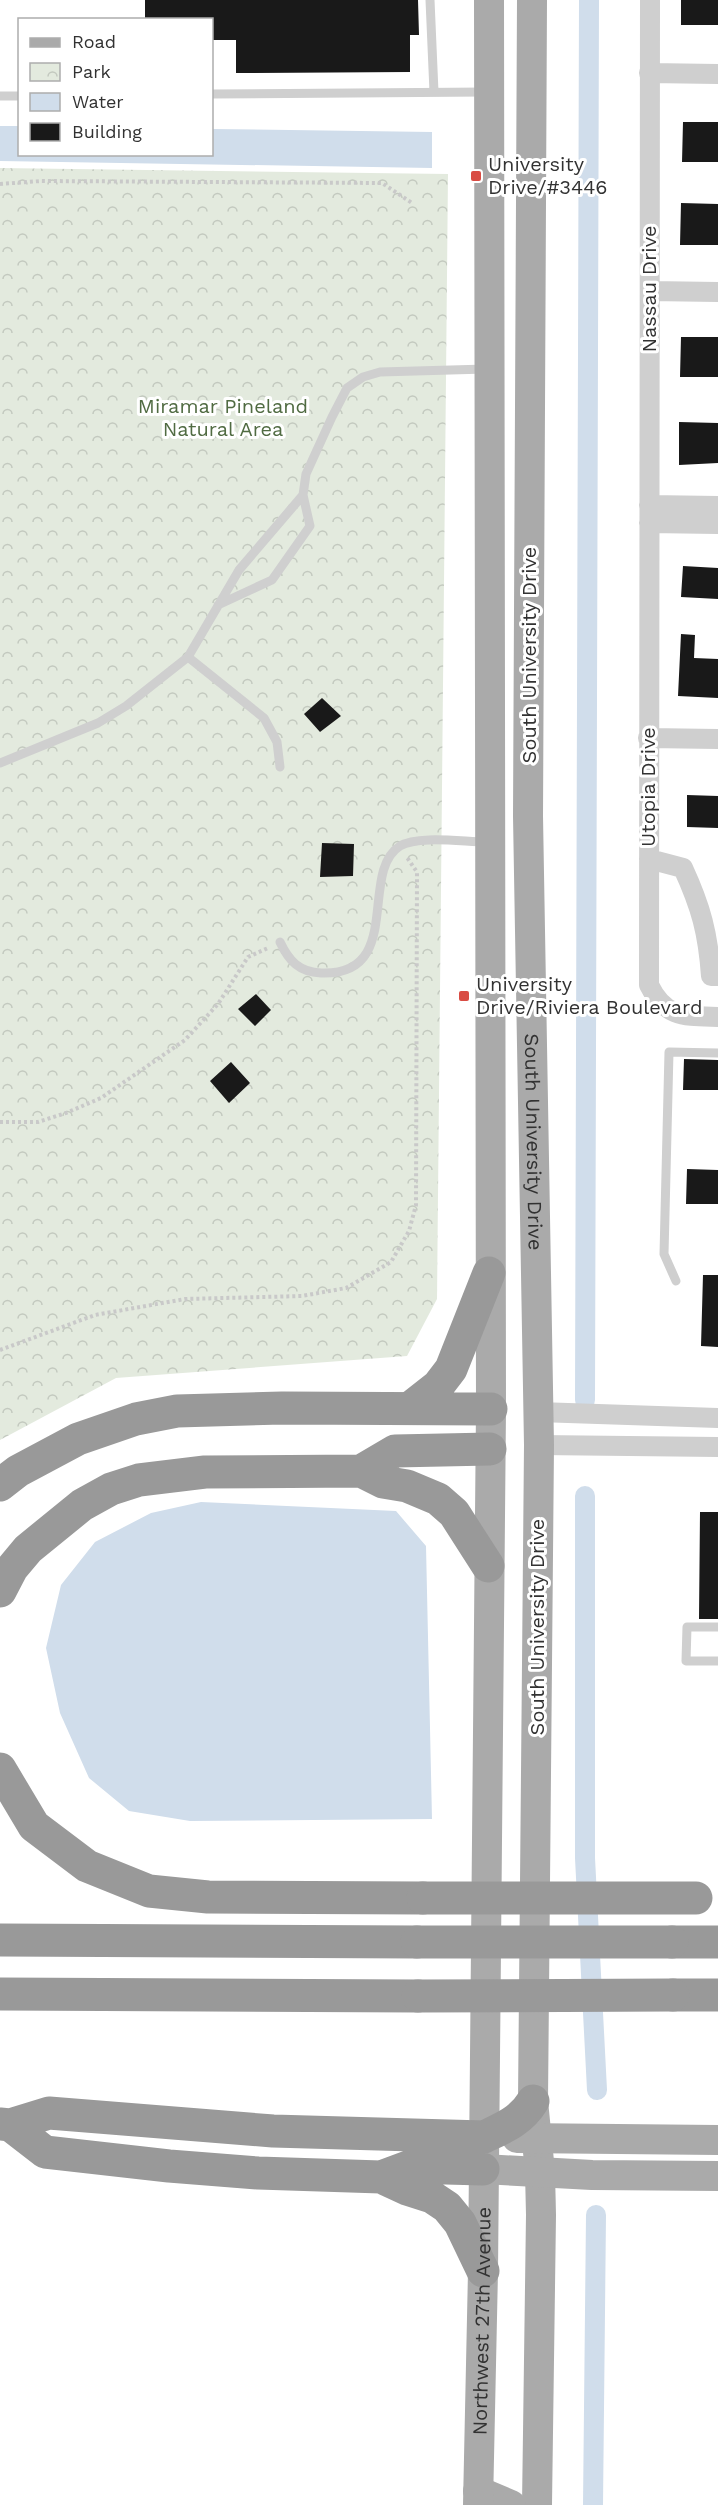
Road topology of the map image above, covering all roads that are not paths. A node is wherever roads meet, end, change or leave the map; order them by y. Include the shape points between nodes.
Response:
1 (430, 0) edge
2 (489, 0) edge
3 (532, 0) edge
4 (650, 0) edge
5 (649, 73) junction
6 (718, 74) edge
7 (434, 92) junction
8 (489, 92) junction
9 (213, 94) edge
10 (0, 96) edge
11 (18, 96) edge
12 (650, 291) junction
13 (718, 292) edge
14 (489, 369) junction
15 (303, 495) junction
16 (718, 506) edge
17 (649, 514) junction
18 (718, 524) edge
19 (218, 605) junction
20 (188, 657) junction
21 (648, 738) junction
22 (718, 739) edge
23 (0, 763) edge
24 (280, 767) dead end
25 (489, 842) junction
26 (649, 859) junction
27 (280, 942) road end
28 (718, 976) edge
29 (718, 1017) edge
30 (718, 1053) edge
31 (489, 1273) junction
32 (676, 1281) dead end
33 (410, 1408) junction
34 (491, 1409) junction
35 (538, 1412) junction
36 (718, 1418) edge
37 (538, 1445) junction
38 (718, 1447) edge
39 (490, 1449) junction
40 (361, 1471) junction
41 (0, 1485) edge
42 (488, 1566) junction
43 (0, 1591) edge
44 (718, 1628) edge
45 (718, 1661) edge
46 (0, 1769) edge
47 (707, 1898) edge
48 (0, 1940) edge
49 (718, 1942) edge
50 (0, 1994) edge
51 (718, 1995) edge
52 (533, 2102) junction
53 (5, 2124) edge
54 (484, 2137) junction
55 (536, 2138) junction
56 (718, 2140) edge
57 (483, 2169) junction
58 (540, 2172) junction
59 (718, 2176) edge
60 (381, 2177) junction
61 (483, 2271) junction
62 (478, 2498) edge
63 (511, 2505) edge
64 (537, 2505) edge

1 - 7 lane
2 - 8 main road, South University Drive
3 - 35 main road, South University Drive via 528,816
4 - 5 street
5 - 6 street
5 - 12 street, Nassau Drive
7 - 8 lane
7 - 9 lane
8 - 14 main road, South University Drive
10 - 11 lane
12 - 13 street
12 - 17 street, Nassau Drive
14 - 15 lane via 380,372 363,377 347,388 306,474
14 - 25 main road, South University Drive
15 - 19 lane via 239,570
15 - 19 lane via 310,526 272,580
16 - 17 street
17 - 18 street
17 - 21 street, Utopia Drive
19 - 20 lane
20 - 23 lane via 98,723
20 - 24 lane via 264,718 277,742
21 - 22 street
21 - 26 street, Utopia Drive
25 - 27 lane via 418,841 400,846 384,869 369,951 354,965 330,973 310,972 296,967
25 - 31 main road, South University Drive
26 - 28 street via 683,868 699,902 711,976
26 - 29 street, Utopia Drive via 649,985 656,1000 670,1012
30 - 32 lane via 669,1052 664,1254
31 - 33 highway via 451,1369 438,1386
31 - 34 main road, South University Drive
33 - 34 highway
33 - 41 highway via 177,1411 136,1419 78,1438
34 - 35 main road
34 - 39 main road, South University Drive
35 - 36 street
35 - 37 main road, South University Drive
37 - 38 street
37 - 39 main road
37 - 52 main road, South University Drive
39 - 40 highway via 395,1450
39 - 42 main road, South University Drive
40 - 42 highway via 438,1499 454,1513
40 - 43 highway via 195,1473 139,1480 111,1489 82,1505 28,1549
42 - 54 main road, South University Drive
44 - 45 lane via 687,1627 686,1661
46 - 47 highway, bridge via 34,1826 87,1866 149,1890 208,1897
48 - 49 highway, bridge
50 - 51 highway, bridge
52 - 54 highway via 511,2124
52 - 55 main road, South University Drive
53 - 54 highway via 49,2114 264,2130
53 - 60 highway via 45,2152 202,2169
54 - 55 main road
54 - 57 main road, Northwest 27th Avenue
55 - 56 main road
55 - 58 main road
57 - 58 main road
57 - 60 highway via 408,2167
57 - 61 main road, Northwest 27th Avenue
58 - 59 main road
58 - 64 main road
60 - 61 highway via 447,2207 460,2223
61 - 62 main road, Northwest 27th Avenue
62 - 63 main road

